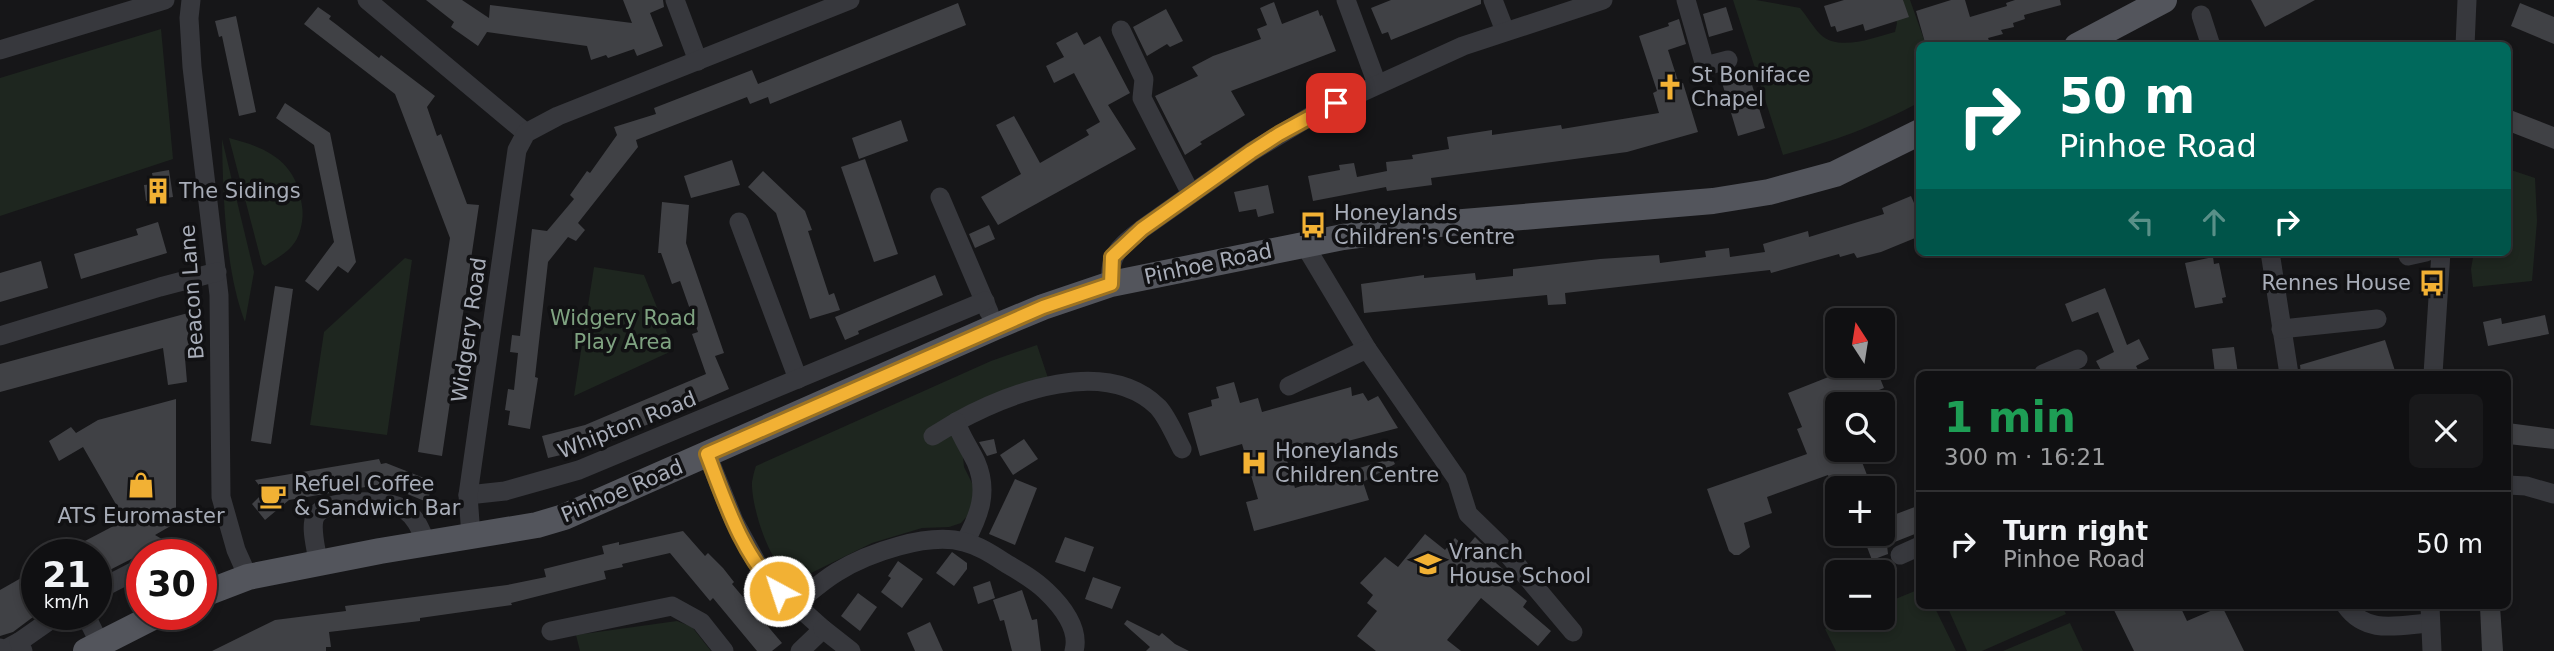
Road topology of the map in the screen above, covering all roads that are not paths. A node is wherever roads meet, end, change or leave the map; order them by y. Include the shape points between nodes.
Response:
1 (165, 0) edge
2 (191, 0) edge
3 (367, 0) edge
4 (675, 0) edge
5 (850, 0) edge
6 (1346, 0) edge
7 (1493, 0) edge
8 (1686, 0) edge
9 (2164, 0) edge
10 (2467, 0) edge
11 (1594, 1) edge
12 (2201, 15) dead end
13 (1121, 30) dead end
14 (1505, 31) junction
15 (2085, 42) edge
16 (2210, 42) edge
17 (2465, 42) edge
18 (0, 50) edge
19 (1728, 60) dead end
20 (698, 61) junction
21 (1377, 84) junction
22 (526, 133) junction
23 (1916, 134) edge
24 (1191, 194) junction
25 (940, 197) dead end
26 (739, 222) dead end
27 (1304, 244) junction
28 (2271, 256) edge
29 (2441, 256) edge
30 (217, 272) junction
31 (1111, 284) junction
32 (985, 301) junction
33 (2377, 319) dead end
34 (995, 327) junction
35 (2281, 329) junction
36 (0, 337) edge
37 (1367, 349) junction
38 (2078, 359) dead end
39 (2050, 371) edge
40 (2288, 371) edge
41 (2433, 371) edge
42 (798, 379) junction
43 (1289, 386) dead end
44 (957, 422) junction
45 (933, 436) dead end
46 (1182, 449) dead end
47 (707, 454) junction
48 (2511, 485) edge
49 (2554, 494) edge
50 (468, 495) junction
51 (471, 536) junction
52 (965, 542) junction
53 (427, 545) junction
54 (1916, 548) edge
55 (1900, 555) dead end
56 (318, 563) junction
57 (248, 577) junction
58 (217, 589) edge
59 (794, 605) junction
60 (2349, 609) edge
61 (2430, 614) edge
62 (823, 629) junction
63 (37, 630) edge
64 (127, 630) edge
65 (551, 631) dead end
66 (1573, 632) dead end
67 (14, 647) edge
68 (93, 647) edge
69 (724, 651) edge
70 (800, 651) edge
71 (851, 651) edge
72 (1074, 651) edge
73 (2432, 651) edge

1 - 18 street
2 - 30 street, Beacon Lane via 192,67
3 - 22 street
4 - 20 street
5 - 20 street
6 - 21 street
7 - 14 street
8 - 19 street via 1705,66
9 - 15 main road
10 - 17 street
11 - 14 street
12 - 16 street
13 - 24 street via 1144,79 1142,98
14 - 21 street
20 - 22 street
21 - 24 street via 1279,134
22 - 50 street, Widgery Road via 517,150
23 - 27 main road, Pinhoe Road via 1835,174 1769,192 1713,201 1439,224
24 - 31 street via 1121,246 1112,257
25 - 32 street
26 - 42 street
27 - 31 main road, Pinhoe Road
27 - 37 street
28 - 35 street
29 - 41 street
30 - 36 street
30 - 57 street, Beacon Lane via 221,497
31 - 34 main road, Pinhoe Road
32 - 34 street
32 - 42 street, Whipton Road
33 - 35 street
34 - 47 main road, Pinhoe Road
35 - 40 street
37 - 43 street
37 - 66 street via 1457,479 1468,514
38 - 39 street
42 - 50 street, Whipton Road via 556,478
44 - 45 street
44 - 46 street via 1017,393 1049,385 1109,382 1137,392 1159,409
44 - 52 street via 982,481 979,516
47 - 51 main road, Pinhoe Road via 564,517
47 - 59 street via 746,545 764,576
48 - 49 street
50 - 51 street, Widgery Road
51 - 53 main road, Pinhoe Road
52 - 59 street via 929,541 878,553 837,572
52 - 72 street via 1025,575 1055,599 1072,625
53 - 56 main road, Pinhoe Road
53 - 56 street via 417,522 403,508 345,502 316,515
54 - 55 street
56 - 57 main road, Pinhoe Road
57 - 58 main road, Pinhoe Road
59 - 62 street
60 - 61 street via 2372,626
61 - 73 street
62 - 70 street
62 - 71 street
63 - 67 street
64 - 68 main road
65 - 69 street via 673,606 701,622

